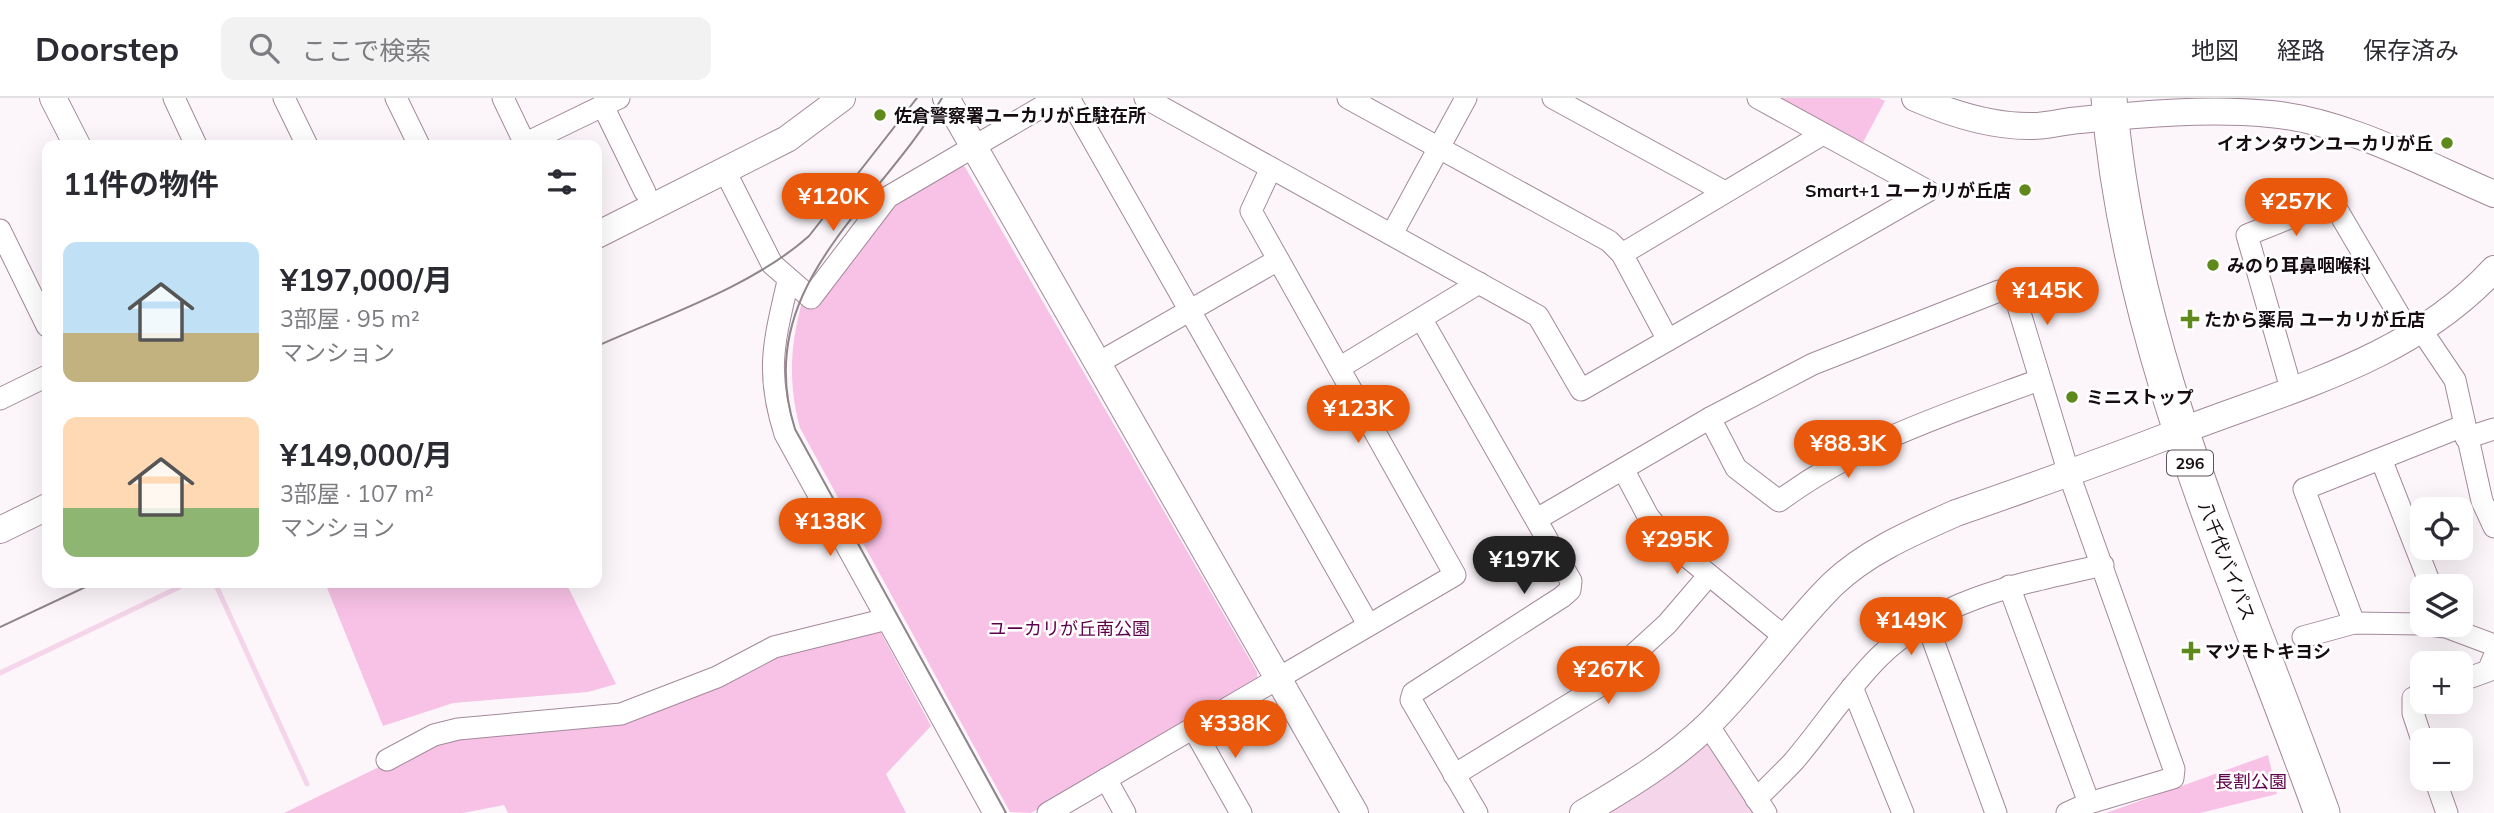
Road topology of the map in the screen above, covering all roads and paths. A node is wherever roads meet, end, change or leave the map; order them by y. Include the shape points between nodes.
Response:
1 (53, 98) edge
2 (174, 98) edge
3 (284, 98) edge
4 (396, 98) edge
5 (503, 98) edge
6 (842, 98) edge
7 (946, 98) edge
8 (1057, 98) edge
9 (1069, 98) edge
10 (1145, 98) edge
11 (1348, 98) edge
12 (1466, 98) edge
13 (1553, 98) edge
14 (1758, 98) edge
15 (1915, 98) edge
16 (614, 100) edge
17 (2109, 109) edge
18 (1823, 134) junction
19 (74, 140) edge
20 (194, 140) edge
21 (305, 140) edge
22 (417, 140) edge
23 (522, 140) edge
24 (532, 140) edge
25 (973, 145) junction
26 (1439, 148) junction
27 (1271, 168) junction
28 (725, 171) junction
29 (645, 192) dead end
30 (1725, 192) junction
31 (2494, 194) edge
32 (0, 230) edge
33 (602, 232) edge
34 (1392, 234) junction
35 (1622, 254) junction
36 (1278, 260) junction
37 (2494, 269) edge
38 (788, 281) junction
39 (1479, 284) junction
40 (1190, 310) junction
41 (42, 317) edge
42 (1422, 320) junction
43 (2417, 334) junction
44 (1668, 340) junction
45 (1098, 363) junction
46 (1339, 368) junction
47 (42, 378) edge
48 (2039, 380) junction
49 (2292, 392) junction
50 (0, 399) edge
51 (1710, 418) junction
52 (2494, 429) edge
53 (2179, 431) junction
54 (2465, 432) junction
55 (2381, 459) junction
56 (1623, 469) junction
57 (2069, 474) junction
58 (42, 509) edge
59 (1537, 519) junction
60 (2494, 527) edge
61 (0, 530) edge
62 (2103, 565) junction
63 (2426, 574) edge
64 (1709, 575) junction
65 (2009, 586) junction
66 (887, 619) junction
67 (1926, 621) junction
68 (2354, 623) junction
69 (1368, 624) junction
70 (2410, 624) edge
71 (2303, 637) dead end
72 (2472, 637) edge
73 (1786, 638) junction
74 (2494, 645) edge
75 (2492, 672) edge
76 (2473, 677) edge
77 (1279, 678) junction
78 (1852, 687) junction
79 (1708, 725) junction
80 (1193, 728) junction
81 (387, 760) dead end
82 (1454, 775) junction
83 (1106, 779) junction
84 (2439, 791) edge
85 (2089, 803) junction
86 (1761, 806) edge
87 (994, 813) edge
88 (1048, 813) edge
89 (1125, 813) edge
90 (1241, 813) edge
91 (1355, 813) edge
92 (1476, 813) edge
93 (1583, 813) edge
94 (1903, 813) edge
95 (1996, 813) edge
96 (2067, 813) edge
97 (2322, 813) edge
98 (2447, 813) edge

1 - 19 street
2 - 20 street
3 - 21 street
4 - 22 street
5 - 23 street
6 - 28 street via 787,139
7 - 25 street
8 - 25 street
9 - 40 street
10 - 27 street
11 - 26 street
12 - 26 street
13 - 30 street
14 - 18 street
15 - 17 street via 1950,113 2033,126 2082,120
16 - 24 street
16 - 29 street
17 - 31 street via 2274,114 2327,126
17 - 53 highway, 八千代バイパス / 296 via 2146,316
18 - 30 street
18 - 44 street via 1928,191
25 - 38 street via 888,197 811,299
25 - 45 street
26 - 34 street
26 - 35 street via 1609,241
27 - 34 street
27 - 36 street via 1251,211
28 - 33 street
28 - 38 street via 772,264
30 - 35 street
32 - 41 street
34 - 39 street
35 - 44 street
36 - 40 street
36 - 46 street
37 - 43 street
38 - 66 street via 771,365 778,411 785,434
39 - 42 street
39 - 44 street via 1538,316 1581,390
40 - 45 street
40 - 69 street
42 - 46 street
42 - 59 street
43 - 49 street
43 - 49 street via 2332,201 2247,235
43 - 54 street via 2455,380
45 - 77 street
46 - 69 street via 1455,575
47 - 50 street
48 - 51 street via 1861,449 1779,501 1736,468
48 - 51 street via 2017,298 2014,293 1999,291 1813,364
48 - 57 street
49 - 53 street
51 - 56 street
52 - 54 street
53 - 57 street
53 - 97 highway, 八千代バイパス / 296
54 - 55 street
54 - 60 street via 2482,501
55 - 63 street
55 - 68 street via 2304,489
56 - 59 street
56 - 64 street via 1648,516 1669,542
57 - 62 street
57 - 73 street via 1956,513 1871,555 1833,584
58 - 61 street
59 - 82 street via 1572,581 1570,590 1413,693 1411,700
62 - 65 street
62 - 85 street via 2174,769 2173,778
64 - 73 street
64 - 82 street via 1667,624 1598,687
65 - 67 street
65 - 85 street
66 - 81 street via 774,648 717,677 621,714 457,729 434,735
66 - 87 street
67 - 78 street via 1879,657
67 - 95 street
68 - 70 street
68 - 71 street
69 - 77 street
72 - 74 street
73 - 79 street
75 - 76 street
77 - 80 street
77 - 91 street
78 - 86 street
78 - 94 street
79 - 86 street
79 - 93 street via 1659,766
80 - 83 street
80 - 90 street
82 - 92 street
83 - 88 street
83 - 89 street
84 - 98 street
85 - 96 street

